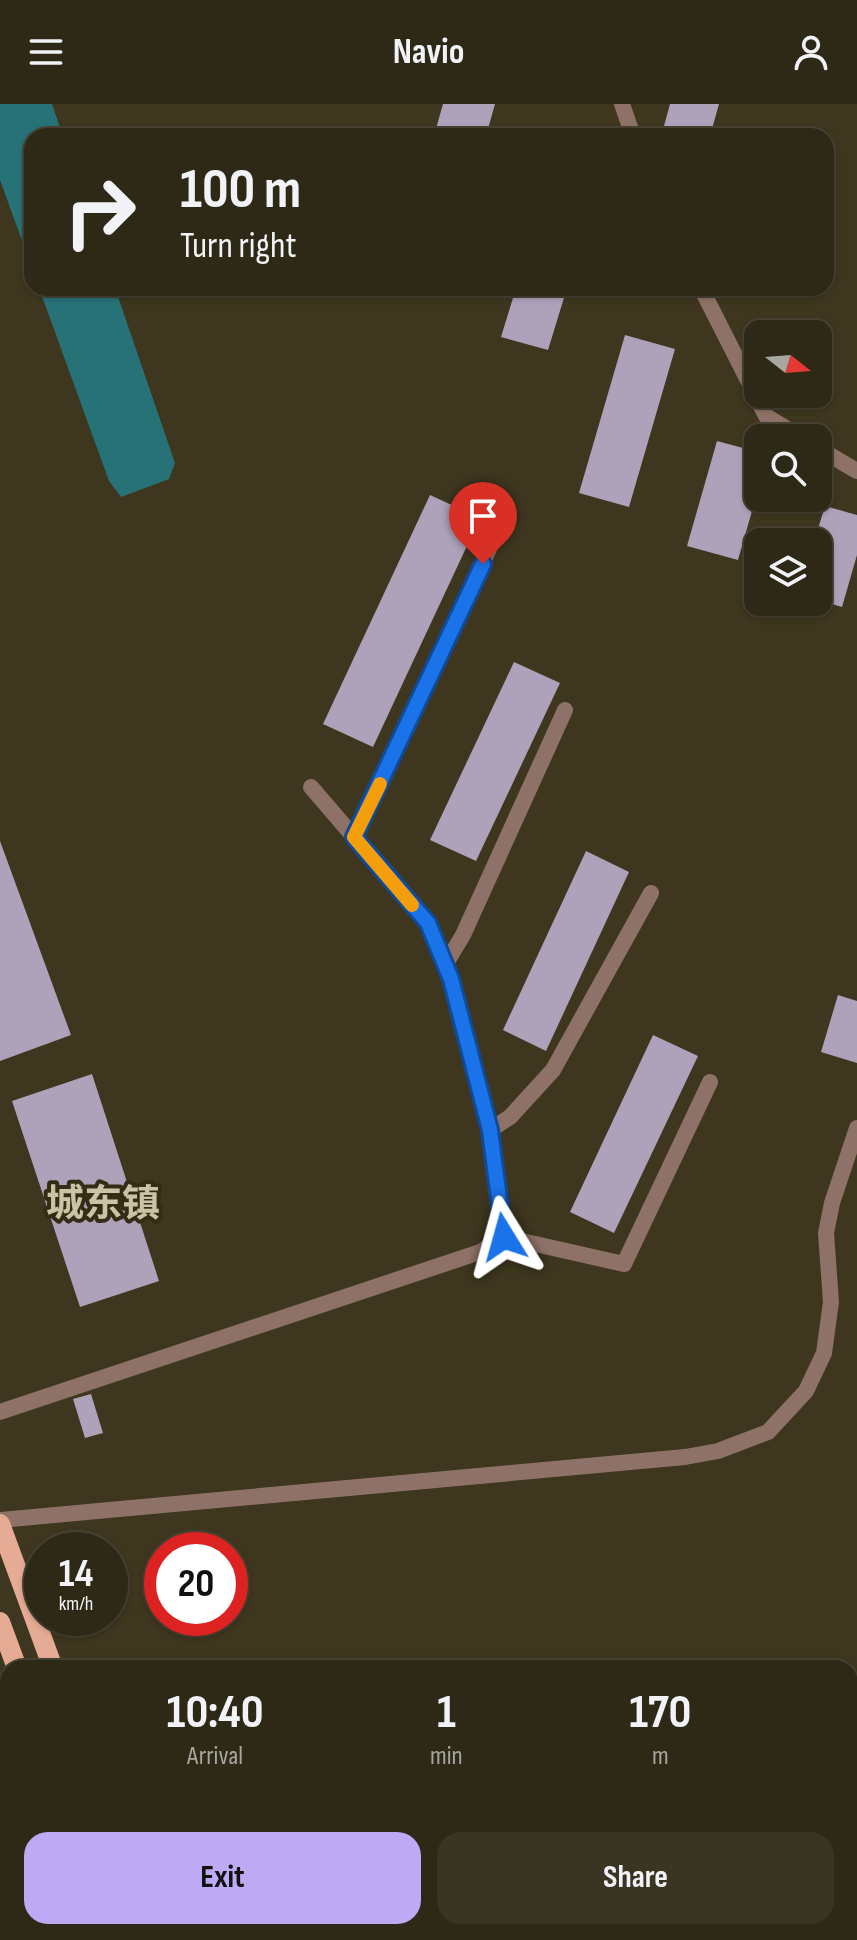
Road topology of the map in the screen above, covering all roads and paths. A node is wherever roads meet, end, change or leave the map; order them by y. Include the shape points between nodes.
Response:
1 (622, 104) edge
2 (630, 128) edge
3 (705, 296) edge
4 (779, 424) edge
5 (832, 456) edge
6 (857, 471) edge
7 (495, 536) dead end
8 (565, 710) dead end
9 (311, 787) dead end
10 (354, 837) junction
11 (651, 893) dead end
12 (445, 965) junction
13 (710, 1082) dead end
14 (857, 1128) edge
15 (490, 1130) junction
16 (504, 1237) junction
17 (0, 1412) edge
18 (0, 1522) edge
19 (0, 1622) edge
20 (14, 1660) edge
21 (50, 1660) edge

1 - 2 street
3 - 4 street via 766,416
5 - 6 street
7 - 10 street
8 - 12 street
9 - 10 street
10 - 12 street via 428,923
11 - 15 street via 553,1070 510,1117
12 - 15 street
13 - 16 street via 624,1264
14 - 18 street via 826,1233 831,1302 824,1353 806,1391 768,1432 685,1457
15 - 16 street
16 - 17 street via 480,1252
18 - 21 main road
19 - 20 main road

